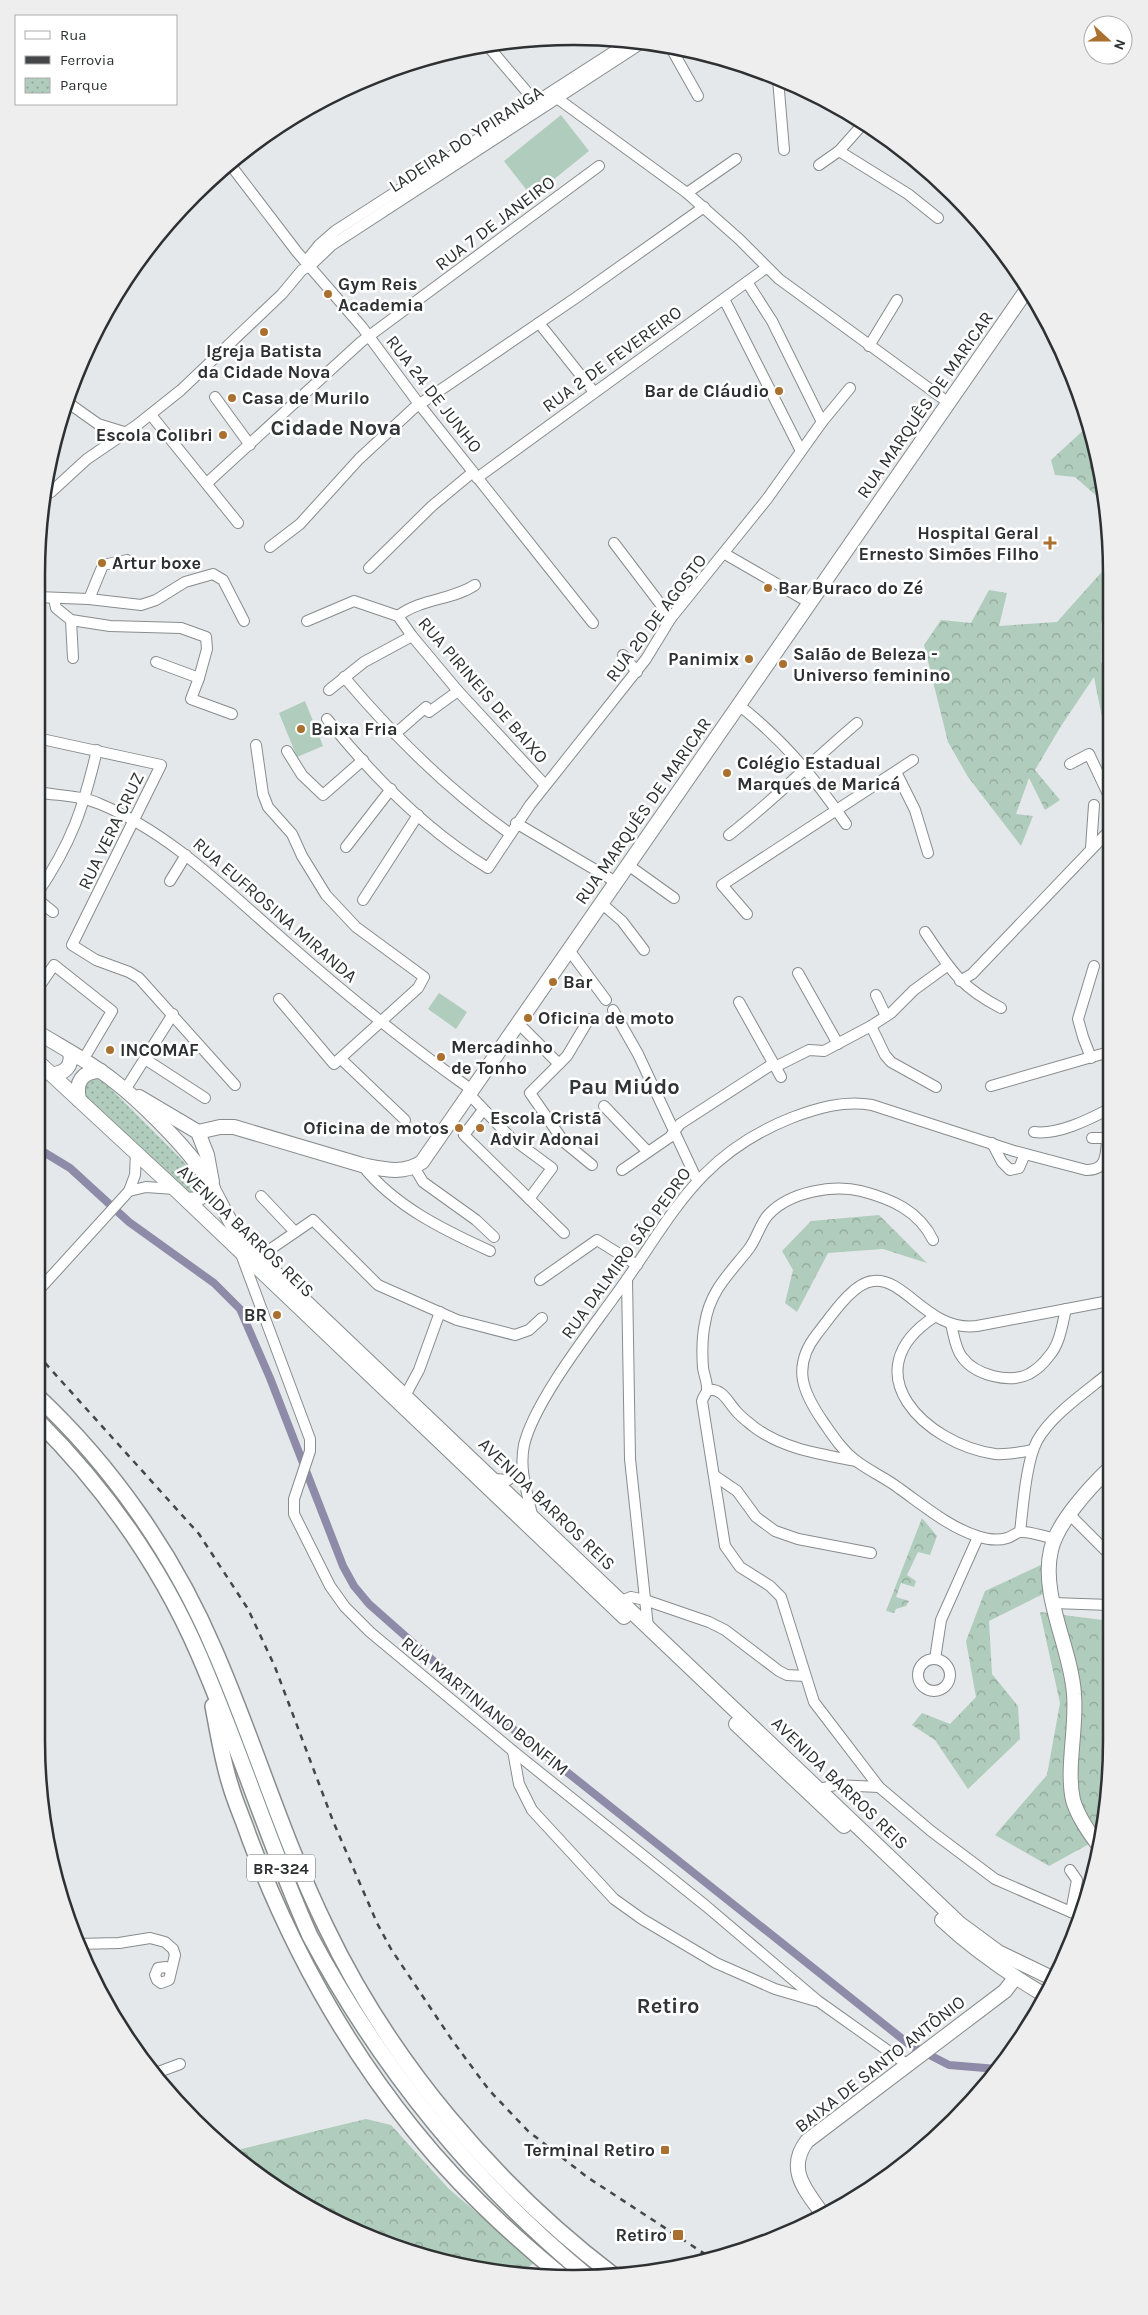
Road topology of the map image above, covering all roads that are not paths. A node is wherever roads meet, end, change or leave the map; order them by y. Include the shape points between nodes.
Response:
1 (621, 47) edge
2 (632, 49) edge
3 (493, 52) edge
4 (675, 55) edge
5 (779, 86) edge
6 (553, 96) junction
7 (698, 96) dead end
8 (539, 105) junction
9 (859, 128) edge
10 (784, 150) dead end
11 (839, 151) junction
12 (736, 159) dead end
13 (819, 165) dead end
14 (599, 166) dead end
15 (234, 169) edge
16 (687, 193) junction
17 (704, 207) junction
18 (938, 218) dead end
19 (306, 266) junction
20 (766, 268) junction
21 (747, 282) junction
22 (1023, 295) edge
23 (724, 299) junction
24 (897, 300) dead end
25 (539, 322) junction
26 (368, 336) junction
27 (869, 346) junction
28 (850, 388) dead end
29 (594, 392) junction
30 (215, 397) dead end
31 (949, 403) junction
32 (420, 404) junction
33 (72, 406) edge
34 (151, 415) junction
35 (822, 422) junction
36 (124, 432) junction
37 (250, 444) junction
38 (801, 451) junction
39 (475, 475) junction
40 (207, 483) junction
41 (52, 489) edge
42 (238, 523) dead end
43 (614, 543) dead end
44 (270, 547) dead end
45 (725, 554) junction
46 (127, 560) dead end
47 (369, 568) dead end
48 (476, 585) dead end
49 (45, 598) edge
50 (54, 599) junction
51 (89, 599) junction
52 (810, 603) junction
53 (398, 616) junction
54 (672, 618) junction
55 (70, 620) junction
56 (244, 621) dead end
57 (307, 621) dead end
58 (593, 623) dead end
59 (412, 636) junction
60 (622, 655) dead end
61 (72, 658) dead end
62 (156, 662) dead end
63 (637, 672) junction
64 (344, 677) junction
65 (199, 678) junction
66 (329, 690) dead end
67 (458, 691) junction
68 (740, 706) junction
69 (232, 714) dead end
70 (327, 719) dead end
71 (857, 723) dead end
72 (395, 734) junction
73 (45, 740) edge
74 (256, 745) dead end
75 (97, 750) junction
76 (286, 751) dead end
77 (363, 760) junction
78 (913, 760) dead end
79 (1070, 764) dead end
80 (806, 767) junction
81 (896, 772) junction
82 (1103, 783) edge
83 (545, 785) junction
84 (391, 788) junction
85 (45, 793) edge
86 (86, 798) junction
87 (1094, 805) dead end
88 (837, 810) junction
89 (418, 815) junction
90 (134, 822) junction
91 (516, 822) junction
92 (846, 824) dead end
93 (509, 833) junction
94 (729, 835) dead end
95 (1103, 837) edge
96 (346, 847) dead end
97 (1091, 848) junction
98 (928, 853) dead end
99 (186, 855) junction
100 (628, 865) junction
101 (45, 881) edge
102 (170, 881) dead end
103 (616, 882) junction
104 (674, 898) dead end
105 (363, 900) dead end
106 (602, 903) junction
107 (45, 906) edge
108 (53, 912) dead end
109 (747, 914) dead end
110 (925, 932) dead end
111 (569, 950) junction
112 (644, 950) dead end
113 (948, 966) junction
114 (1094, 966) dead end
115 (798, 973) dead end
116 (45, 978) edge
117 (960, 981) junction
118 (876, 995) dead end
119 (279, 999) dead end
120 (606, 1000) dead end
121 (739, 1002) dead end
122 (1001, 1008) dead end
123 (613, 1010) dead end
124 (173, 1014) junction
125 (886, 1016) junction
126 (589, 1019) dead end
127 (381, 1022) junction
128 (518, 1023) junction
129 (871, 1026) junction
130 (45, 1037) edge
131 (838, 1044) junction
132 (70, 1052) junction
133 (1103, 1054) edge
134 (1091, 1058) junction
135 (145, 1059) junction
136 (83, 1060) junction
137 (336, 1061) junction
138 (559, 1064) junction
139 (775, 1065) junction
140 (45, 1068) edge
141 (101, 1071) junction
142 (51, 1074) junction
143 (781, 1077) dead end
144 (235, 1086) dead end
145 (991, 1086) dead end
146 (936, 1088) dead end
147 (125, 1090) junction
148 (471, 1092) junction
149 (205, 1098) dead end
150 (79, 1100) junction
151 (604, 1106) dead end
152 (483, 1110) junction
153 (1103, 1113) edge
154 (405, 1120) dead end
155 (198, 1132) junction
156 (1034, 1132) dead end
157 (673, 1133) junction
158 (1092, 1138) dead end
159 (1103, 1138) edge
160 (992, 1144) junction
161 (136, 1152) junction
162 (648, 1152) junction
163 (1025, 1154) junction
164 (1103, 1163) edge
165 (362, 1165) junction
166 (592, 1165) dead end
167 (414, 1167) junction
168 (622, 1170) dead end
169 (697, 1180) junction
170 (213, 1188) junction
171 (175, 1189) junction
172 (126, 1195) junction
173 (260, 1196) dead end
174 (529, 1199) junction
175 (187, 1200) junction
176 (295, 1232) junction
177 (564, 1233) dead end
178 (494, 1237) dead end
179 (933, 1240) dead end
180 (490, 1251) dead end
181 (241, 1253) junction
182 (259, 1257) junction
183 (637, 1265) junction
184 (627, 1279) junction
185 (540, 1280) dead end
186 (45, 1283) edge
187 (1103, 1302) edge
188 (1066, 1310) junction
189 (440, 1312) junction
190 (934, 1317) junction
191 (542, 1318) dead end
192 (951, 1324) junction
193 (1103, 1378) edge
194 (707, 1390) junction
195 (45, 1393) edge
196 (406, 1396) junction
197 (45, 1405) edge
198 (45, 1429) edge
199 (1033, 1450) junction
200 (96, 1460) junction
201 (856, 1461) junction
202 (521, 1468) junction
203 (1103, 1475) edge
204 (715, 1476) junction
205 (495, 1479) junction
206 (532, 1515) junction
207 (1070, 1515) junction
208 (1020, 1532) junction
209 (978, 1537) junction
210 (1054, 1538) junction
211 (1103, 1548) edge
212 (871, 1553) dead end
213 (645, 1600) junction
214 (621, 1601) junction
215 (1053, 1603) junction
216 (1103, 1605) edge
217 (648, 1627) junction
218 (935, 1659) dead end
219 (207, 1675) junction
220 (805, 1676) junction
221 (514, 1751) junction
222 (879, 1787) junction
223 (819, 1789) junction
224 (1094, 1838) edge
225 (1070, 1870) dead end
226 (1076, 1907) edge
227 (1074, 1913) edge
228 (85, 1944) edge
229 (998, 1952) junction
230 (170, 1970) dead end
231 (1048, 1976) edge
232 (1015, 1978) junction
233 (1039, 1992) edge
234 (818, 2001) junction
235 (347, 2036) junction
236 (912, 2061) junction
237 (180, 2064) dead end
238 (161, 2071) edge
239 (428, 2117) junction
240 (819, 2209) edge
241 (554, 2269) edge
242 (606, 2269) edge
243 (580, 2270) edge

1 - 6 street, LADEIRA DO YPIRANGA
2 - 6 street, LADEIRA DO YPIRANGA
3 - 8 street
4 - 7 street
5 - 10 street
6 - 8 street, LADEIRA DO YPIRANGA
6 - 16 street
8 - 19 street, LADEIRA DO YPIRANGA via 329,241
9 - 11 street
11 - 13 street
11 - 18 street via 908,194
12 - 16 street
14 - 26 street, RUA 7 DE JANEIRO
15 - 19 street, RUA 24 DE JUNHO
16 - 17 street
17 - 20 street
17 - 25 street
19 - 26 street, RUA 24 DE JUNHO
19 - 34 street, LADEIRA DO YPIRANGA via 282,294
20 - 21 street, RUA 2 DE FEVEREIRO
20 - 27 street
21 - 23 street, RUA 2 DE FEVEREIRO
21 - 35 street via 772,321
22 - 31 main road, RUA MARQUÊS DE MARICAR
23 - 29 street, RUA 2 DE FEVEREIRO
23 - 38 street
24 - 27 street
25 - 29 street
25 - 32 street
26 - 32 street, RUA 24 DE JUNHO
26 - 37 street, RUA 7 DE JANEIRO
27 - 31 street
28 - 35 street, RUA 20 DE AGOSTO
29 - 39 street, RUA 2 DE FEVEREIRO
30 - 37 street
31 - 52 main road, RUA MARQUÊS DE MARICAR
32 - 39 street, RUA 24 DE JUNHO
32 - 44 street via 359,460 300,524
33 - 36 street via 98,424
34 - 36 street, LADEIRA DO YPIRANGA
34 - 40 street
35 - 38 street, RUA 20 DE AGOSTO
36 - 41 street, LADEIRA DO YPIRANGA
37 - 40 street, RUA 7 DE JANEIRO
38 - 45 street, RUA 20 DE AGOSTO
39 - 47 street, RUA 2 DE FEVEREIRO via 432,506
39 - 58 street, RUA 24 DE JUNHO
40 - 42 street
43 - 54 street
45 - 52 street
45 - 54 street, RUA 20 DE AGOSTO
46 - 51 street via 102,565
48 - 53 street via 433,598
49 - 50 street
50 - 51 street
50 - 55 street via 56,608
51 - 56 street via 141,605 156,600 185,582 214,574 222,580
52 - 68 main road, RUA MARQUÊS DE MARICAR
53 - 57 street via 354,601
53 - 59 street, RUA PIRINEIS DE BAIXO
54 - 63 street, RUA 20 DE AGOSTO
55 - 61 street
55 - 65 street via 110,626 181,628 202,635 208,642
59 - 64 street
59 - 67 street, RUA PIRINEIS DE BAIXO
60 - 63 street
62 - 65 street
63 - 83 street, RUA 20 DE AGOSTO
64 - 66 street
64 - 72 street
65 - 69 street via 191,698
67 - 72 street via 429,712 426,707
67 - 83 street, RUA PIRINEIS DE BAIXO
68 - 80 street
68 - 100 main road, RUA MARQUÊS DE MARICAR
70 - 77 street
71 - 80 street
72 - 93 street via 463,798
73 - 75 street, RUA VERA CRUZ
74 - 127 street via 268,807 294,838 326,895 356,927 424,977 418,988
75 - 86 street
75 - 90 street, RUA VERA CRUZ via 162,765
76 - 77 street via 302,775 323,795
77 - 84 street
78 - 81 street
79 - 82 street via 1089,754
80 - 88 street
80 - 94 street via 777,796
81 - 88 street
81 - 98 street via 914,810
83 - 91 street, RUA 20 DE AGOSTO
84 - 89 street
84 - 96 street
85 - 86 street, RUA EUFROSINA MIRANDA
86 - 90 street, RUA EUFROSINA MIRANDA
86 - 101 street via 65,850
87 - 97 street
88 - 92 street
88 - 109 street via 722,885
89 - 93 street, RUA 20 DE AGOSTO via 451,844 488,868
89 - 105 street
90 - 99 street, RUA EUFROSINA MIRANDA
90 - 124 street, RUA VERA CRUZ via 72,945 96,960 136,976
91 - 93 street, RUA 20 DE AGOSTO
91 - 103 street
95 - 97 street
97 - 117 street via 972,974
99 - 102 street
99 - 127 street, RUA EUFROSINA MIRANDA
100 - 103 main road, RUA MARQUÊS DE MARICAR
100 - 104 street
103 - 106 main road, RUA MARQUÊS DE MARICAR
106 - 111 main road, RUA MARQUÊS DE MARICAR
106 - 112 street via 622,921
107 - 108 street
110 - 113 street
111 - 120 street
111 - 128 main road, RUA MARQUÊS DE MARICAR
113 - 117 street
113 - 125 street via 914,990
114 - 134 street via 1078,1019
115 - 131 street
116 - 136 street via 54,965 112,1011
117 - 122 street
118 - 125 street
119 - 137 street
121 - 139 street
123 - 157 street via 638,1054
124 - 135 street
124 - 144 street
125 - 129 street
126 - 138 street
127 - 137 street
127 - 148 street, RUA EUFROSINA MIRANDA
128 - 138 street
128 - 148 main road, RUA MARQUÊS DE MARICAR
129 - 131 street
129 - 146 street via 891,1062
130 - 132 main road, AVENIDA BARROS REIS
131 - 139 street via 824,1051 805,1051
132 - 136 main road, AVENIDA BARROS REIS
132 - 142 main road via 67,1069 63,1073
133 - 134 street
134 - 145 street
135 - 147 street
135 - 149 street
136 - 141 main road, AVENIDA BARROS REIS
137 - 154 street
138 - 166 street via 530,1093 564,1142
139 - 143 street
139 - 157 street via 696,1113
140 - 142 main road, AVENIDA BARROS REIS
141 - 147 main road, AVENIDA BARROS REIS
141 - 150 main road via 86,1073 81,1078 77,1091
142 - 150 main road, AVENIDA BARROS REIS
147 - 155 main road
147 - 170 main road, AVENIDA BARROS REIS via 188,1154
148 - 152 street, RUA EUFROSINA MIRANDA
148 - 167 main road, RUA MARQUÊS DE MARICAR via 428,1155
150 - 161 main road, AVENIDA BARROS REIS
151 - 162 street
152 - 174 street via 464,1135
152 - 174 street, RUA EUFROSINA MIRANDA via 514,1141 552,1168
153 - 156 street via 1051,1131
155 - 165 main road via 234,1127
155 - 170 main road
157 - 162 street
157 - 169 street
158 - 159 street
160 - 163 street, RUA DALMIRO SÃO PEDRO
160 - 163 street via 1010,1170 1019,1168
160 - 169 street, RUA DALMIRO SÃO PEDRO via 872,1104 838,1104 804,1113 744,1141
161 - 171 main road, AVENIDA BARROS REIS
161 - 172 street via 134,1175
162 - 168 street
163 - 164 street, RUA DALMIRO SÃO PEDRO via 1086,1170 1097,1170
165 - 167 main road via 391,1170
165 - 180 street via 374,1180 429,1221
167 - 178 street via 423,1182
169 - 183 street, RUA DALMIRO SÃO PEDRO
170 - 175 main road via 198,1199
170 - 182 main road, AVENIDA BARROS REIS via 236,1233
171 - 172 street via 146,1187
171 - 175 main road, AVENIDA BARROS REIS
172 - 186 street
173 - 176 street
174 - 177 street
175 - 181 main road, AVENIDA BARROS REIS
176 - 182 street
176 - 189 street via 313,1220 378,1284
179 - 194 street via 920,1219 907,1208 856,1190 808,1193 781,1205 767,1216 753,1244 711,1298 704,1324
181 - 221 street, RUA MARTINIANO BONFIM via 310,1439 309,1457 294,1499 294,1514 330,1586 345,1608 370,1632
181 - 232 main road, AVENIDA BARROS REIS via 962,1939
182 - 196 main road, AVENIDA BARROS REIS
183 - 184 street, RUA DALMIRO SÃO PEDRO
183 - 185 street via 597,1240
184 - 202 street, RUA DALMIRO SÃO PEDRO via 567,1364 535,1417 524,1444
184 - 213 street via 629,1444
187 - 188 street
188 - 192 street via 977,1326
188 - 192 street via 1050,1356 1028,1375 1013,1377 990,1375 970,1364 958,1350
189 - 191 street via 457,1320 515,1335 529,1330
189 - 196 street
190 - 192 street
190 - 199 street via 908,1340 897,1361 897,1379 906,1400 936,1430 964,1445 997,1454
190 - 201 street via 899,1289 875,1280 866,1282 850,1294 810,1342 802,1365 806,1396 834,1438
193 - 199 street via 1048,1426
194 - 201 street via 722,1393 745,1420 787,1445
194 - 204 street via 702,1401
195 - 200 highway
196 - 205 main road, AVENIDA BARROS REIS
197 - 200 highway, BR-324
198 - 219 highway, BR-324 via 84,1470 143,1551 190,1635
199 - 208 street
200 - 242 highway, BR-324 via 157,1541 193,1604 236,1702 311,1895 363,1997 422,2082 472,2144 541,2214
201 - 209 street via 950,1524
202 - 205 street via 512,1478
202 - 206 street, RUA DALMIRO SÃO PEDRO
203 - 207 main road
204 - 212 street via 737,1491 756,1517 775,1531 798,1540
204 - 220 street via 725,1546 740,1567 781,1597
205 - 206 main road, AVENIDA BARROS REIS
206 - 214 main road, AVENIDA BARROS REIS
207 - 210 main road
207 - 211 street
208 - 209 street via 1007,1538
208 - 210 street
209 - 218 street via 941,1620
210 - 215 main road via 1049,1567
213 - 214 street via 631,1597
213 - 217 street
213 - 220 street via 720,1627 787,1675
214 - 217 main road, AVENIDA BARROS REIS
215 - 216 street
215 - 224 main road via 1064,1638 1074,1695 1073,1799
217 - 223 main road, AVENIDA BARROS REIS
219 - 235 highway via 230,1784 260,1866 296,1944
219 - 239 highway, BR-324 via 310,1936 359,2021
220 - 222 street via 814,1702
221 - 234 street, RUA MARTINIANO BONFIM
221 - 234 street via 519,1784 532,1810 614,1899 730,1970 775,1989
222 - 223 street via 835,1785
222 - 227 street via 994,1879
223 - 229 main road, AVENIDA BARROS REIS via 960,1924
225 - 226 street via 1077,1880
228 - 230 street via 158,1939 173,1949 175,1959
229 - 231 main road, AVENIDA BARROS REIS
229 - 232 main road
232 - 233 main road, AVENIDA BARROS REIS
232 - 236 main road, BAIXA DE SANTO ANTÔNIO via 1005,1990
234 - 236 street, RUA MARTINIANO BONFIM
235 - 239 highway
235 - 241 highway via 380,2086 440,2161
236 - 240 main road, BAIXA DE SANTO ANTÔNIO via 807,2141 797,2163 800,2179
237 - 238 street
239 - 243 highway, BR-324 via 504,2202

